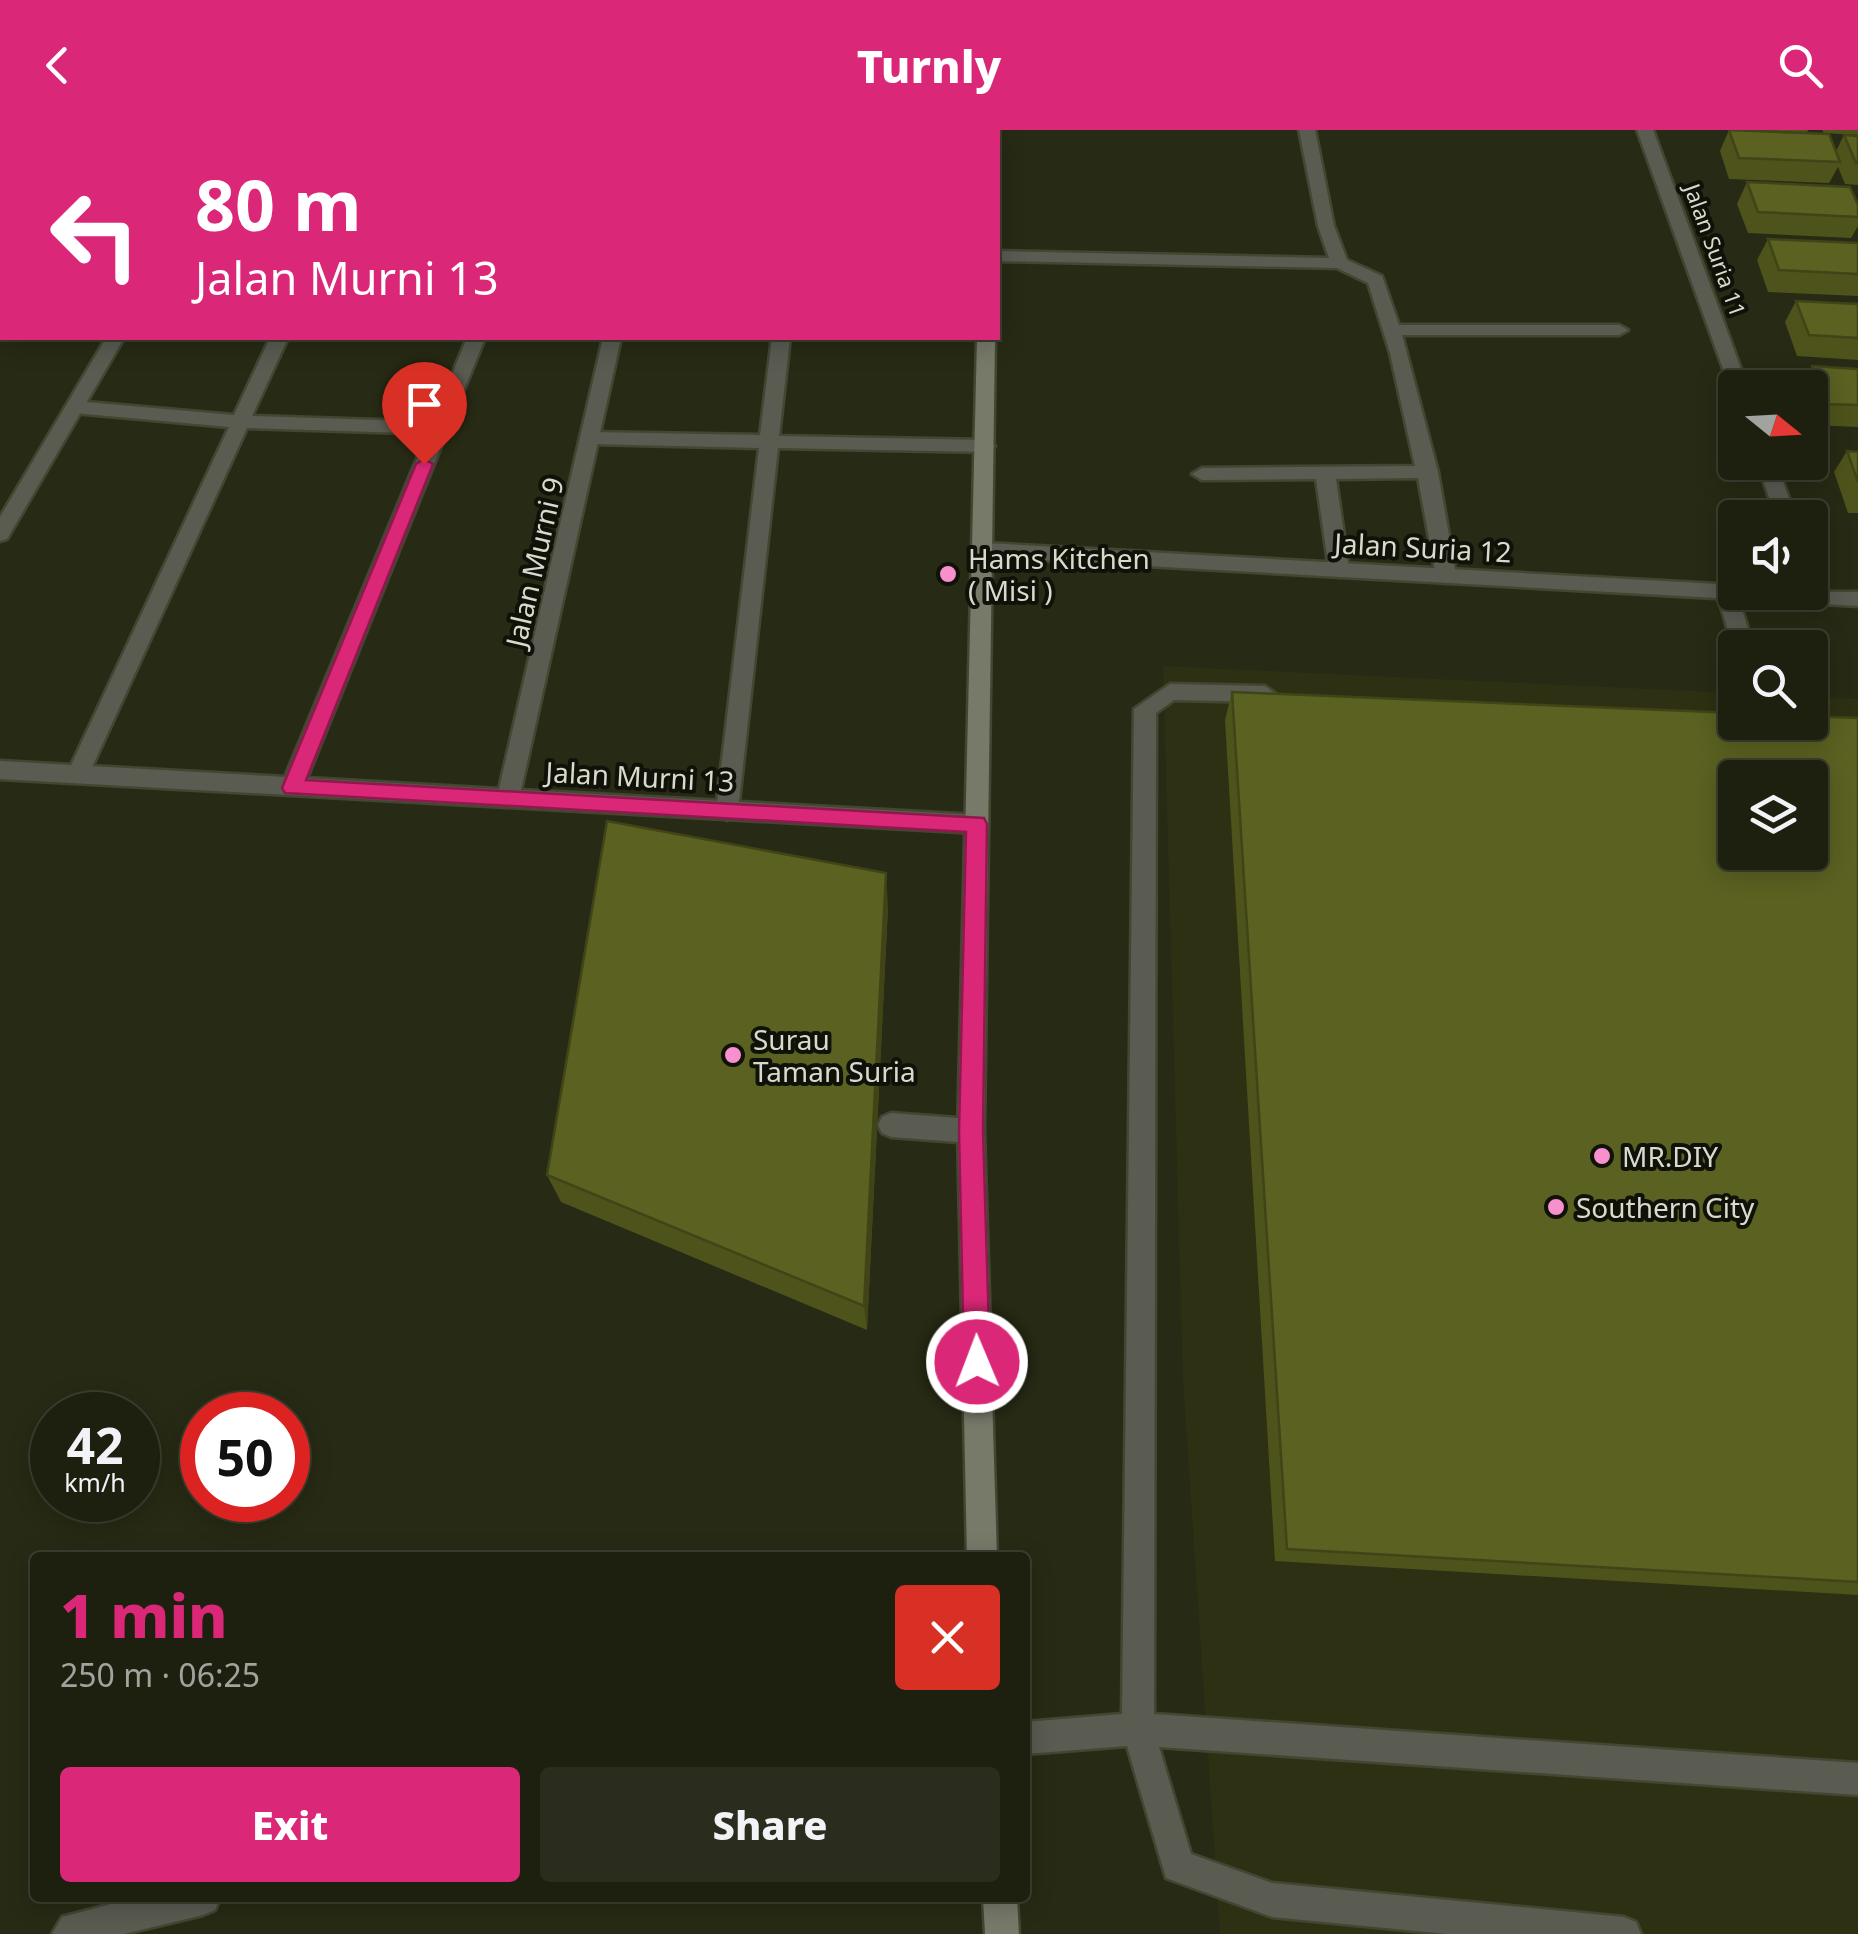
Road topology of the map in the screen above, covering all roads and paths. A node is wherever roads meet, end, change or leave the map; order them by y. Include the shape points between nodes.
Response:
1 (1308, 130) edge
2 (1646, 130) edge
3 (1000, 256) edge
4 (1340, 263) junction
5 (1394, 330) junction
6 (1619, 330) dead end
7 (114, 340) edge
8 (278, 340) edge
9 (475, 340) edge
10 (612, 340) edge
11 (781, 340) edge
12 (986, 340) edge
13 (1733, 370) edge
14 (74, 407) junction
15 (240, 422) junction
16 (439, 428) junction
17 (590, 438) junction
18 (768, 442) junction
19 (986, 446) junction
20 (1428, 472) junction
21 (1325, 473) junction
22 (1202, 474) dead end
23 (0, 534) edge
24 (984, 550) junction
25 (1338, 570) junction
26 (1446, 576) junction
27 (1718, 592) edge
28 (1828, 593) edge
29 (1858, 598) edge
30 (1290, 696) edge
31 (0, 770) edge
32 (77, 776) junction
33 (292, 788) junction
34 (508, 798) junction
35 (727, 811) junction
36 (977, 824) junction
37 (891, 1125) dead end
38 (971, 1131) junction
39 (982, 1552) edge
40 (1138, 1729) junction
41 (1030, 1738) edge
42 (1858, 1779) edge
43 (186, 1902) edge
44 (1000, 1902) edge
45 (70, 1934) edge
46 (1002, 1934) edge
47 (1624, 1934) edge

1 - 4 street
2 - 13 street, Jalan Suria 11
3 - 4 street
4 - 5 street via 1376,280
5 - 6 street
5 - 20 street
7 - 14 street
8 - 15 street
9 - 16 street
10 - 17 street, Jalan Murni 9
11 - 18 street
12 - 19 main road
14 - 15 street
14 - 23 street
15 - 16 street
15 - 32 street
16 - 33 street
17 - 18 street
17 - 34 street, Jalan Murni 9
18 - 19 street
18 - 35 street
19 - 24 main road
20 - 21 street
20 - 26 street
21 - 22 street
21 - 25 street
24 - 25 street, Jalan Suria 12
24 - 36 main road
25 - 26 street, Jalan Suria 12
26 - 27 street, Jalan Suria 12
28 - 29 street, Jalan Suria 12
30 - 40 street via 1170,692 1144,709
31 - 32 street, Jalan Murni 13
32 - 33 street, Jalan Murni 13
33 - 34 street, Jalan Murni 13
34 - 35 street, Jalan Murni 13
35 - 36 street, Jalan Murni 13
36 - 38 main road
37 - 38 street
38 - 39 main road
40 - 41 street
40 - 42 street
40 - 47 street via 1178,1866 1272,1900
43 - 45 street
44 - 46 main road

